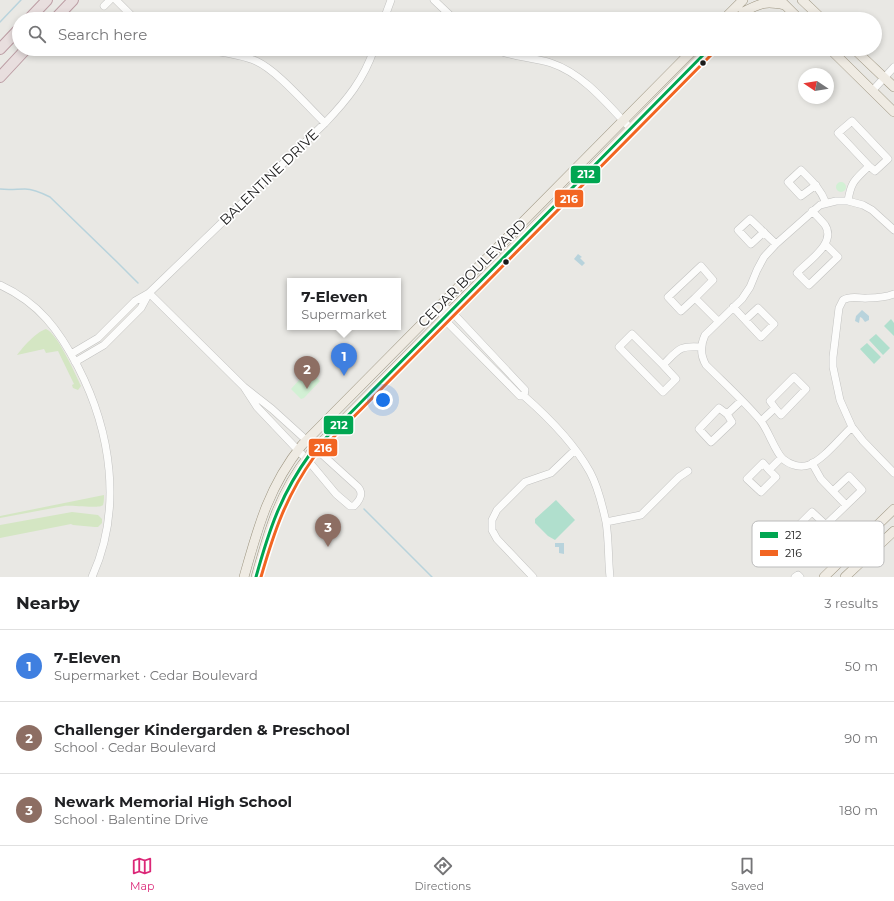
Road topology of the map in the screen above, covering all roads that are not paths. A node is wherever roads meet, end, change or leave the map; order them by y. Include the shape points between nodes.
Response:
1 (47, 0) edge
2 (73, 0) edge
3 (110, 0) edge
4 (116, 0) edge
5 (391, 0) edge
6 (434, 0) edge
7 (743, 0) edge
8 (755, 0) edge
9 (802, 0) edge
10 (782, 3) edge
11 (104, 6) dead end
12 (36, 12) edge
13 (62, 12) edge
14 (128, 12) edge
15 (387, 12) edge
16 (447, 12) edge
17 (731, 12) edge
18 (744, 12) edge
19 (746, 12) edge
20 (792, 12) edge
21 (815, 12) edge
22 (12, 36) edge
23 (0, 49) edge
24 (20, 56) edge
25 (237, 56) edge
26 (372, 56) edge
27 (515, 56) edge
28 (687, 56) edge
29 (702, 56) edge
30 (837, 56) edge
31 (861, 56) edge
32 (894, 67) edge
33 (0, 77) edge
34 (884, 78) junction
35 (894, 87) edge
36 (872, 90) junction
37 (894, 112) edge
38 (623, 121) junction
39 (325, 123) junction
40 (631, 129) junction
41 (869, 166) junction
42 (816, 185) dead end
43 (848, 201) junction
44 (826, 203) junction
45 (812, 211) junction
46 (894, 230) edge
47 (764, 232) dead end
48 (776, 244) junction
49 (826, 245) junction
50 (0, 285) edge
51 (149, 293) junction
52 (894, 294) edge
53 (695, 298) junction
54 (440, 305) junction
55 (732, 308) junction
56 (451, 311) junction
57 (443, 318) junction
58 (745, 320) dead end
59 (718, 321) junction
60 (701, 347) junction
61 (71, 354) junction
62 (75, 362) junction
63 (663, 365) junction
64 (244, 388) junction
65 (524, 396) junction
66 (741, 401) junction
67 (775, 408) junction
68 (727, 414) junction
69 (761, 421) junction
70 (852, 427) junction
71 (306, 440) junction
72 (315, 448) junction
73 (298, 450) junction
74 (574, 450) junction
75 (781, 458) junction
76 (306, 459) junction
77 (812, 463) junction
78 (769, 470) dead end
79 (688, 471) dead end
80 (894, 473) edge
81 (833, 491) junction
82 (846, 505) junction
83 (894, 509) edge
84 (830, 521) edge
85 (882, 521) edge
86 (606, 522) junction
87 (894, 531) edge
88 (884, 541) edge
89 (834, 567) edge
90 (856, 567) edge
91 (92, 577) edge
92 (244, 577) edge
93 (256, 577) edge
94 (533, 577) edge
95 (610, 577) edge
96 (795, 577) edge
97 (800, 577) edge
98 (824, 577) edge
99 (846, 577) edge

1 - 12 highway
2 - 13 highway
3 - 11 street
4 - 14 street
5 - 15 street
6 - 16 street
7 - 17 main road
8 - 18 main road
9 - 21 main road
10 - 19 main road via 760,3
10 - 20 main road
22 - 23 highway
24 - 33 highway
25 - 39 street via 263,65
26 - 39 street, BALENTINE DRIVE via 357,85
27 - 38 street via 543,61 561,68 587,85
28 - 38 main road, CEDAR BOULEVARD
29 - 40 main road, CEDAR BOULEVARD
30 - 36 main road
31 - 34 main road
32 - 34 street
34 - 35 main road
34 - 36 street
36 - 37 main road
38 - 40 street
38 - 54 main road, CEDAR BOULEVARD
39 - 51 street, BALENTINE DRIVE
40 - 56 main road, CEDAR BOULEVARD
41 - 41 street via 838,133 852,121 888,160 875,171
41 - 43 street via 853,182
42 - 44 street
43 - 44 street
43 - 46 street via 872,210
44 - 45 street
45 - 48 street
45 - 49 street via 826,226
47 - 48 street
48 - 55 street via 764,258 742,299
49 - 49 street via 797,273 809,285 838,257
50 - 61 street via 14,292 41,313 58,331
51 - 61 street, BALENTINE DRIVE via 135,301 98,338
51 - 62 street, BALENTINE DRIVE via 141,308 104,345
51 - 64 street
52 - 70 street via 867,299 852,297 843,300 839,308 833,367 840,400
53 - 53 street via 713,280 701,266 668,297 681,310
53 - 59 street
54 - 56 street
54 - 57 street
54 - 71 main road, CEDAR BOULEVARD
55 - 58 street
55 - 59 street
56 - 57 main road, CEDAR BOULEVARD
56 - 65 street via 525,390
57 - 65 street via 520,396
57 - 72 main road, CEDAR BOULEVARD
59 - 60 street via 705,335
60 - 63 street via 681,348
60 - 66 street via 706,365
61 - 62 street
62 - 91 street via 99,417 106,444 109,472 108,523 102,551
63 - 63 street via 632,334 619,347 663,392 676,379
64 - 71 street
64 - 73 street via 257,407
65 - 74 street via 548,417
66 - 68 street
66 - 69 street
67 - 67 street via 781,415 806,389 794,376 770,401
67 - 69 street
68 - 68 street via 732,422 711,442 699,429 719,408
69 - 75 street
70 - 77 street via 822,457
70 - 80 street
71 - 72 street
71 - 73 main road, CEDAR BOULEVARD
72 - 76 main road, CEDAR BOULEVARD
72 - 76 street via 358,487 361,497 358,502 350,506 345,502
73 - 76 street
73 - 92 main road, CEDAR BOULEVARD via 267,503
74 - 86 street via 591,473
74 - 94 street via 551,473 525,482 496,510 492,520 492,530 497,540
75 - 77 street via 795,465
75 - 78 street
76 - 93 main road, CEDAR BOULEVARD via 276,510
77 - 81 street via 821,479
79 - 86 street via 641,515
81 - 82 street
81 - 82 street via 849,476 862,490
82 - 84 street
83 - 85 main road
86 - 95 street
87 - 88 main road
89 - 98 main road
90 - 99 main road
96 - 97 street

